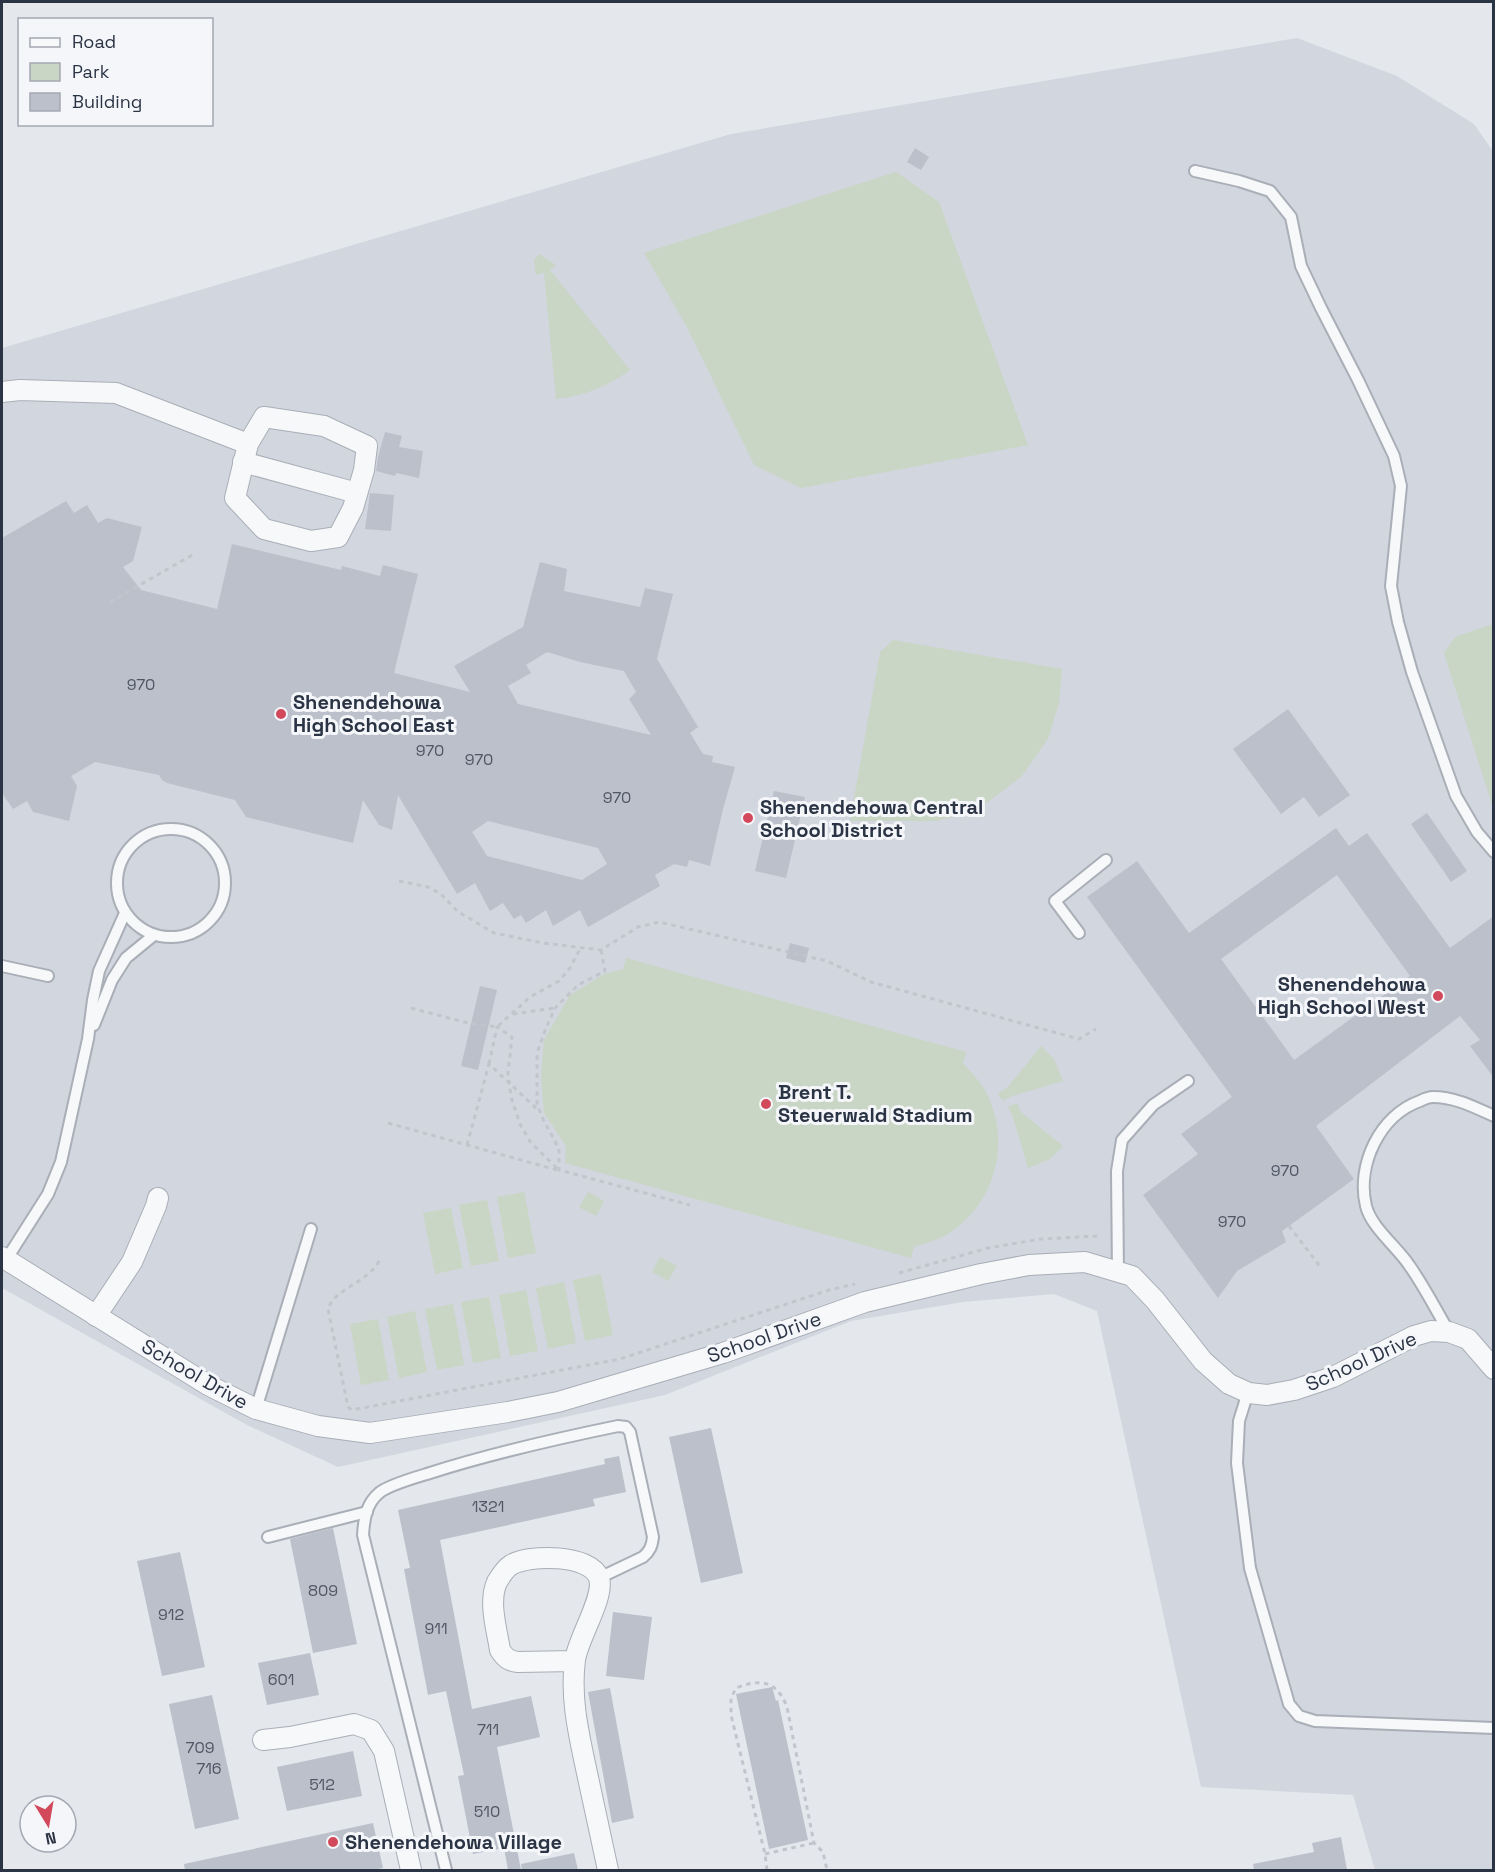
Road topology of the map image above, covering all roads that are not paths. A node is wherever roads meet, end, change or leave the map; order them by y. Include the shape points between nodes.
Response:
1 (1195, 171) dead end
2 (2, 392) edge
3 (245, 453) junction
4 (357, 493) junction
5 (1494, 852) edge
6 (1106, 860) dead end
7 (125, 913) junction
8 (1079, 933) dead end
9 (154, 935) junction
10 (2, 966) edge
11 (48, 976) dead end
12 (88, 1039) junction
13 (1188, 1081) dead end
14 (1494, 1116) edge
15 (158, 1198) dead end
16 (311, 1229) dead end
17 (4, 1259) edge
18 (1118, 1272) junction
19 (96, 1316) junction
20 (1449, 1332) junction
21 (1492, 1361) edge
22 (1248, 1392) junction
23 (256, 1409) junction
24 (366, 1512) junction
25 (268, 1537) dead end
26 (599, 1578) junction
27 (575, 1661) junction
28 (1494, 1728) edge
29 (263, 1740) dead end
30 (411, 1870) edge
31 (446, 1870) edge
32 (608, 1870) edge

1 - 5 lane via 1270,191 1291,218 1301,266 1394,456 1401,486 1391,586 1398,622 1456,796
2 - 3 street via 116,393
3 - 4 street
3 - 4 street via 264,417 324,426 367,446
3 - 4 street via 235,498 264,529 311,541 338,537
6 - 8 lane via 1055,901
7 - 9 lane
7 - 9 lane via 116,880 129,848 158,830 175,829 207,843 218,856 224,873 224,892 218,909 207,924 191,933
7 - 12 lane via 99,971
9 - 12 lane via 126,958
10 - 11 lane
12 - 17 lane via 61,1162 48,1194
13 - 18 lane via 1153,1105 1122,1140 1117,1171
14 - 20 lane via 1455,1099 1431,1097 1407,1105 1388,1121 1366,1166 1366,1207 1409,1265
15 - 19 street via 132,1262
16 - 23 lane
17 - 19 street, School Drive
18 - 22 street, School Drive via 1132,1276 1155,1300 1203,1361 1229,1384
18 - 23 street, School Drive via 1085,1262 1029,1265 981,1274 865,1302 723,1353 558,1402 508,1412 370,1433 318,1426
19 - 23 street, School Drive via 208,1385
20 - 21 street via 1468,1339
20 - 22 street, School Drive via 1431,1331 1414,1336 1333,1377 1294,1390 1267,1395
22 - 28 lane via 1239,1421 1237,1463 1250,1568 1289,1704 1299,1716 1315,1721
24 - 25 lane
24 - 26 lane via 379,1492 415,1478 549,1440 626,1426 652,1545 643,1557
24 - 31 lane via 363,1535
26 - 27 street via 599,1592
26 - 27 street via 584,1564 540,1557 511,1565 496,1584 494,1610 504,1656 518,1662
27 - 32 street via 575,1720
29 - 30 street via 354,1724 372,1730 384,1751

